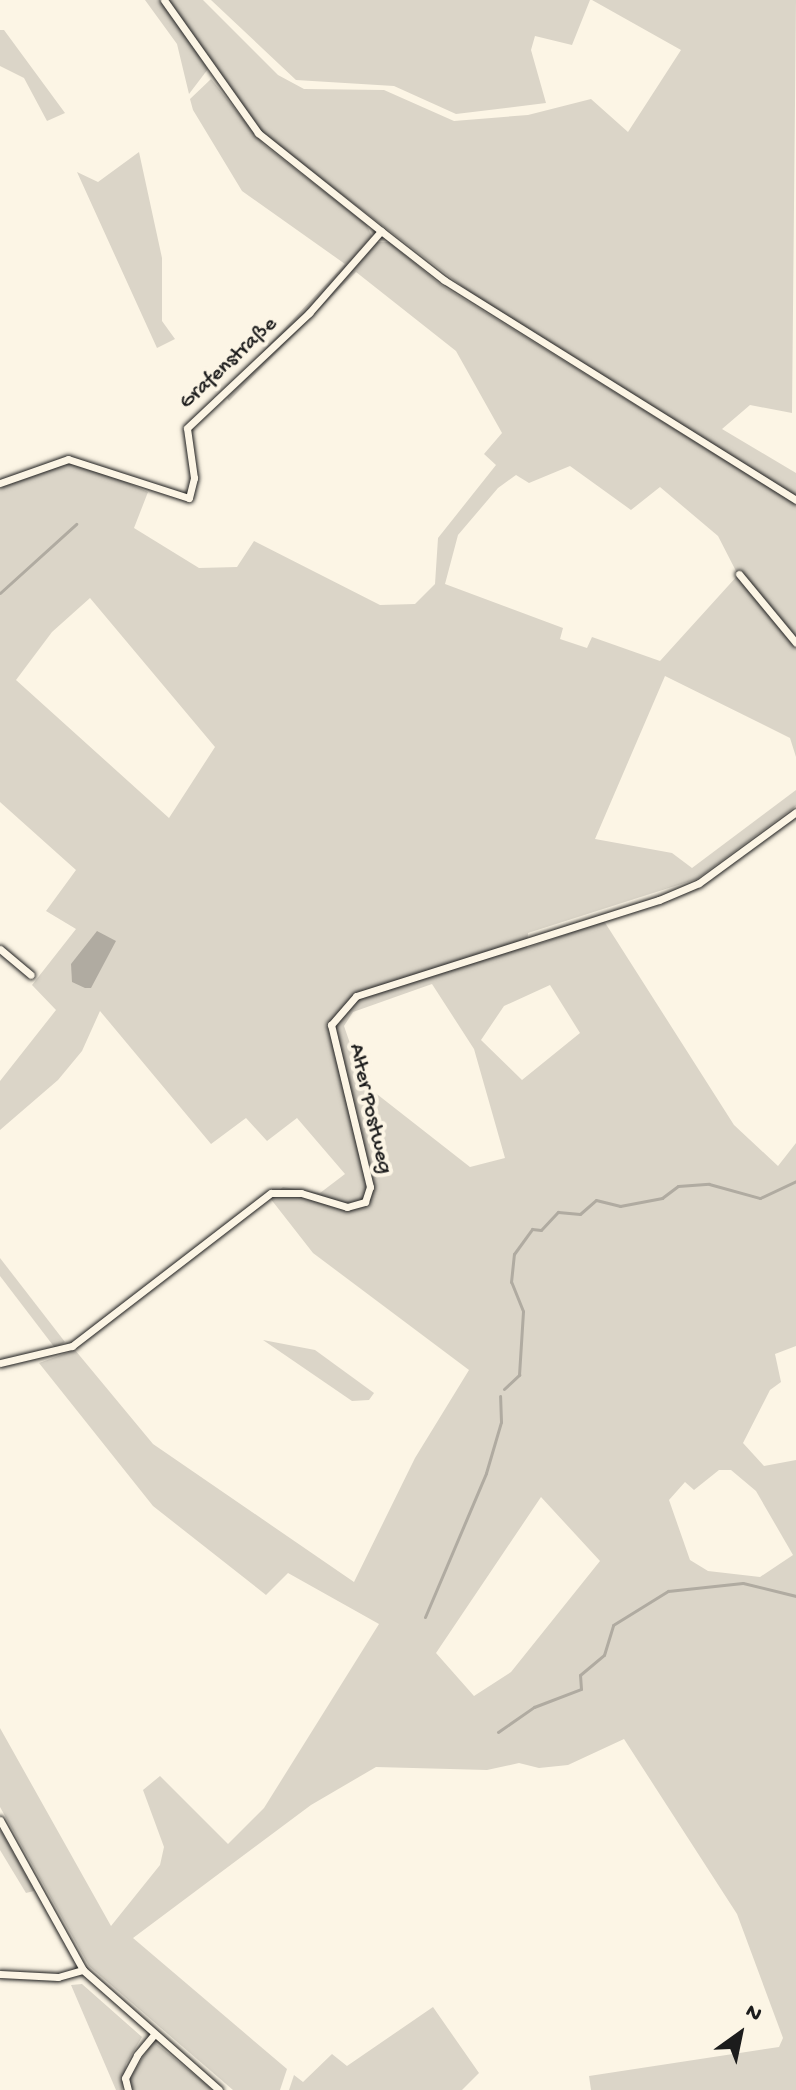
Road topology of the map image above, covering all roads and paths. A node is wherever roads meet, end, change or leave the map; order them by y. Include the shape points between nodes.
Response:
1 (164, 0) edge
2 (381, 231) junction
3 (0, 483) edge
4 (796, 500) edge
5 (739, 574) dead end
6 (796, 643) edge
7 (796, 812) edge
8 (0, 949) edge
9 (31, 975) dead end
10 (0, 1363) edge
11 (0, 1820) edge
12 (83, 1970) junction
13 (0, 1974) edge
14 (153, 2036) junction
15 (128, 2090) edge
16 (219, 2090) edge

1 - 2 street via 258,133
2 - 3 street, Grafenstraße via 309,313 187,428 194,478 189,498 68,459
2 - 4 street via 496,314
5 - 6 street
7 - 10 street, Alter Postweg via 699,883 659,900 356,996 331,1025 370,1187 365,1202 347,1207 301,1193 271,1193 72,1346
8 - 9 street
11 - 12 street
12 - 13 street via 58,1977
12 - 14 street
14 - 15 street via 125,2078
14 - 16 street

